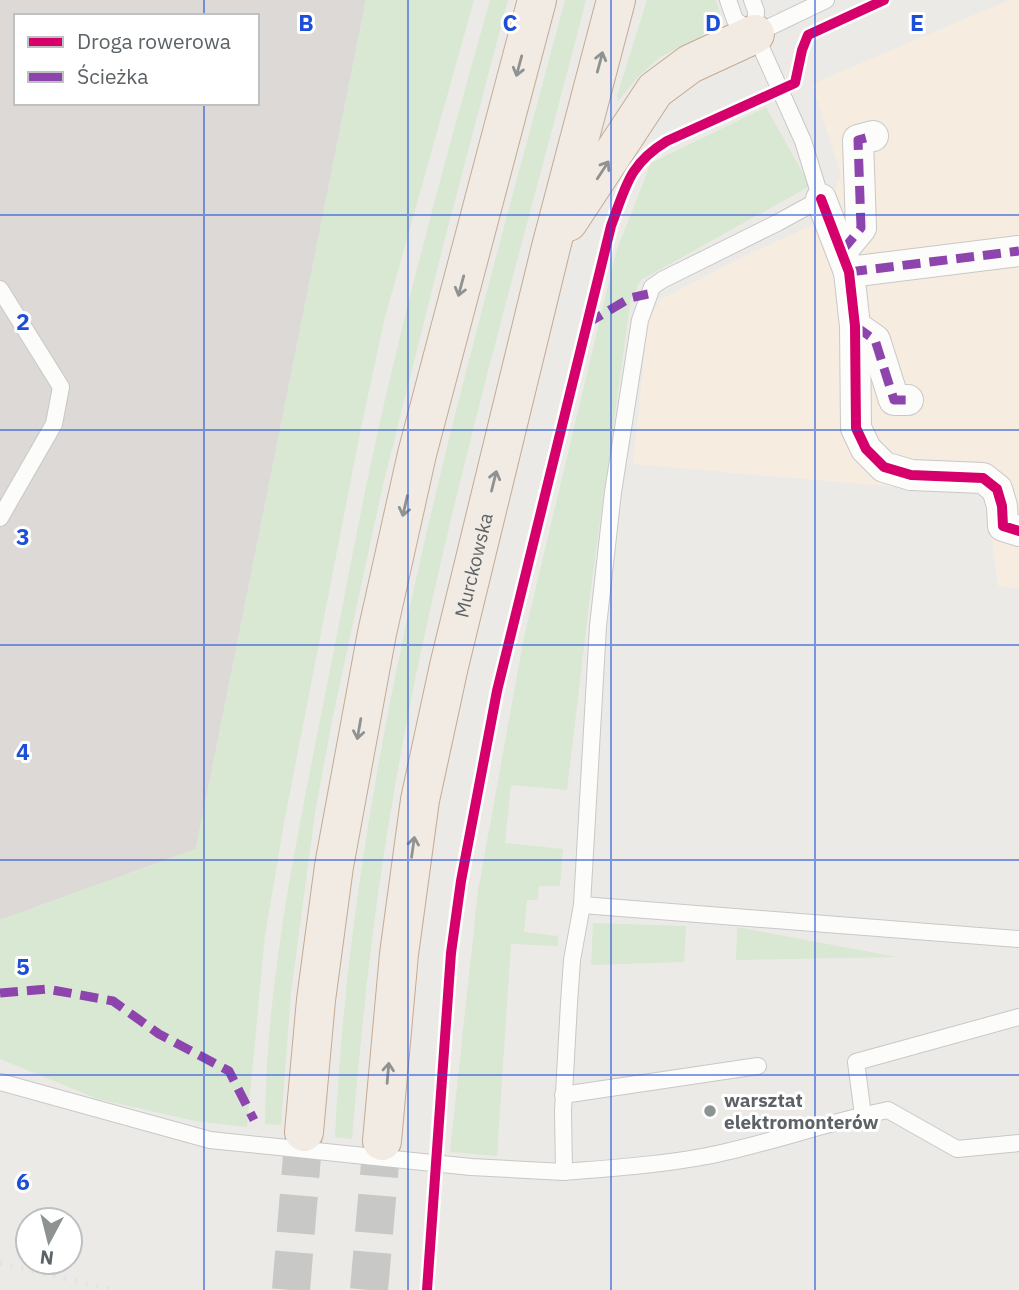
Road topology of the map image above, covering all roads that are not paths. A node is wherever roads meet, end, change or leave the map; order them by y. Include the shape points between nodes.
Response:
1 (537, 0) edge
2 (616, 0) edge
3 (728, 0) edge
4 (826, 0) edge
5 (753, 17) edge
6 (873, 136) dead end
7 (821, 199) junction
8 (551, 247) junction
9 (1019, 251) edge
10 (846, 261) junction
11 (0, 289) edge
12 (855, 326) junction
13 (908, 400) dead end
14 (0, 518) edge
15 (1019, 531) edge
16 (582, 905) junction
17 (1019, 939) edge
18 (1019, 1017) edge
19 (758, 1066) dead end
20 (0, 1082) edge
21 (564, 1095) junction
22 (863, 1115) junction
23 (304, 1132) tunnel mouth
24 (382, 1141) tunnel mouth
25 (1019, 1143) edge
26 (564, 1172) junction

1 -> 23 highway via 416,454 377,633 334,866
8 -> 2 highway, Murckowska
3 - 5 lane via 735,20
4 - 5 lane
5 - 7 lane
8 -> 5 highway via 654,90
6 - 10 street via 858,140 861,228
7 - 10 street
7 - 16 lane via 663,280 648,294 613,492 599,612
24 -> 8 highway, Murckowska via 399,954 420,800
9 - 10 street
10 - 12 street
11 - 14 lane via 61,387 54,424
12 - 13 street via 875,340 894,400
12 - 15 street via 856,428 866,449 884,467 911,475 982,478 997,489 1003,526
16 - 17 lane
16 - 21 lane via 572,960
18 - 22 lane via 856,1062
19 - 21 lane
20 - 26 lane via 210,1140
21 - 26 lane
22 - 25 lane via 888,1110 957,1149
22 - 26 lane via 706,1156

